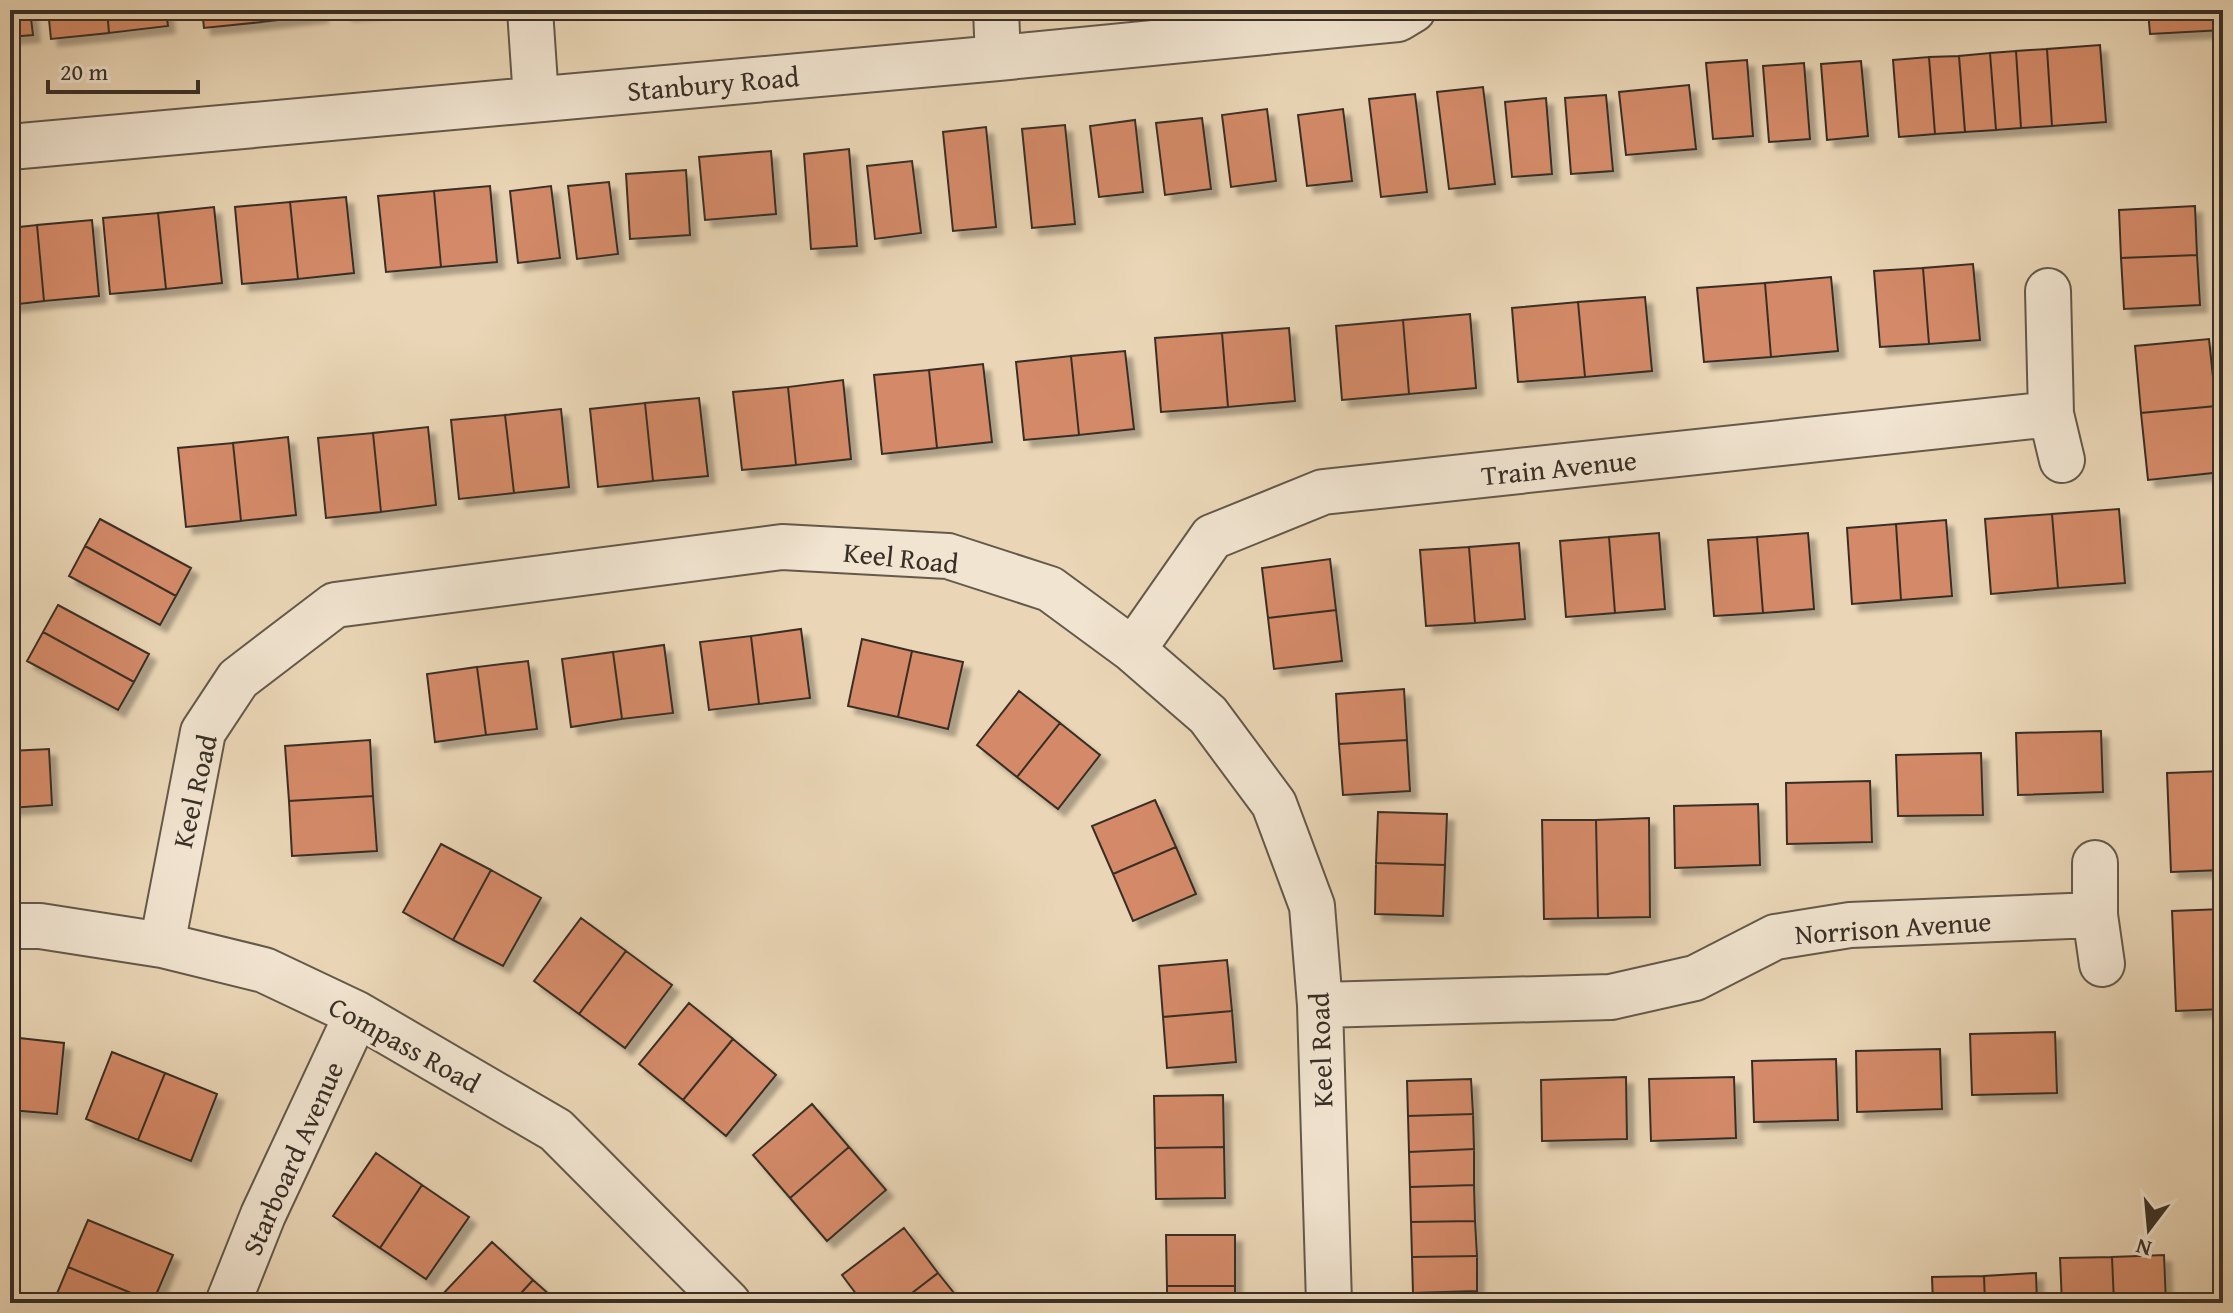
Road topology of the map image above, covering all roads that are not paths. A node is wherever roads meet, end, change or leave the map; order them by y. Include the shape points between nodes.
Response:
1 (530, 10) edge
2 (996, 10) edge
3 (1413, 10) edge
4 (998, 58) junction
5 (536, 99) junction
6 (10, 147) edge
7 (2048, 291) dead end
8 (2051, 414) junction
9 (2062, 460) dead end
10 (1133, 650) junction
11 (2095, 863) dead end
12 (2095, 915) junction
13 (10, 926) edge
14 (162, 945) junction
15 (2102, 964) dead end
16 (1320, 1005) junction
17 (357, 1014) junction
18 (228, 1303) edge
19 (728, 1303) edge
20 (1329, 1303) edge

1 - 5 street
2 - 4 street
3 - 4 street, Stanbury Road via 1398,19
4 - 5 street, Stanbury Road
5 - 6 street, Stanbury Road
7 - 8 street
8 - 9 street
8 - 10 street, Train Avenue via 1323,492 1212,537
10 - 14 street, Keel Road via 1050,589 948,556 782,547 335,605 238,679 203,732
10 - 16 street, Keel Road via 1208,715 1274,804 1312,906
11 - 12 street
12 - 15 street
12 - 16 street, Norrison Avenue via 1850,925 1775,937 1695,978 1611,997
13 - 14 street, Compass Road
14 - 17 street, Compass Road via 264,970
16 - 20 street, Keel Road
17 - 18 street, Starboard Avenue
17 - 19 street, Compass Road via 556,1130

